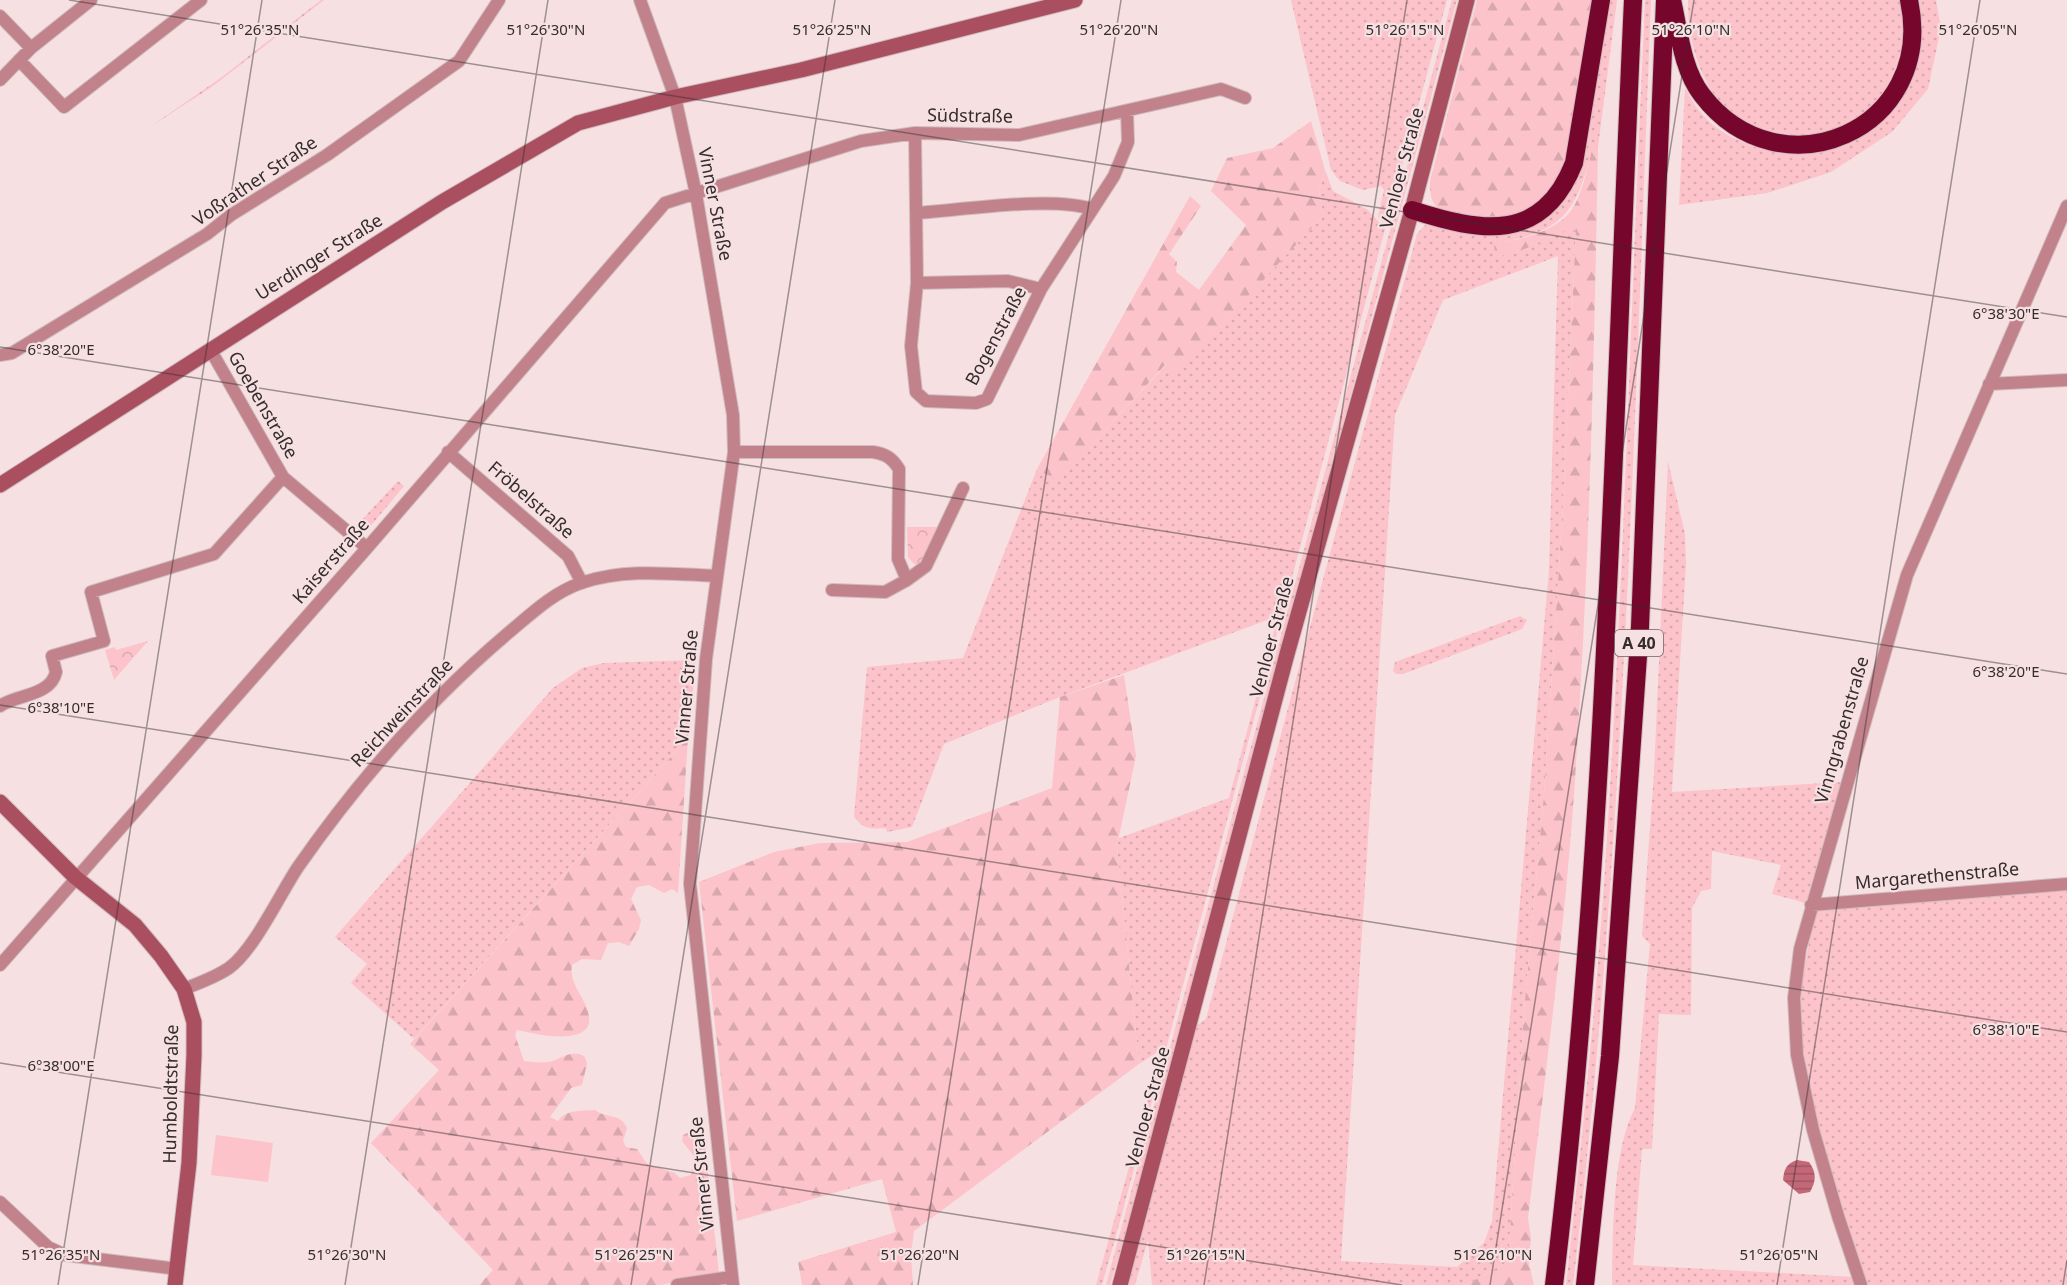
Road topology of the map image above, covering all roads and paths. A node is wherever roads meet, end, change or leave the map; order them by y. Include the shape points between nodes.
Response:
1 (91, 0) edge
2 (201, 0) edge
3 (499, 0) edge
4 (640, 0) edge
5 (1075, 0) edge
6 (1467, 0) edge
7 (1601, 0) edge
8 (1633, 0) edge
9 (1665, 0) edge
10 (1672, 0) edge
11 (1909, 0) edge
12 (0, 16) edge
13 (31, 48) junction
14 (19, 60) junction
15 (0, 80) edge
16 (675, 97) junction
17 (1245, 98) dead end
18 (1127, 112) junction
19 (915, 133) junction
20 (696, 194) junction
21 (2067, 206) edge
22 (1092, 209) junction
23 (1412, 210) junction
24 (917, 213) junction
25 (917, 283) junction
26 (1041, 289) junction
27 (210, 350) junction
28 (0, 355) edge
29 (2067, 380) edge
30 (1989, 384) junction
31 (448, 452) junction
32 (734, 452) junction
33 (283, 477) junction
34 (0, 485) edge
35 (963, 488) dead end
36 (367, 548) junction
37 (717, 576) junction
38 (907, 580) junction
39 (582, 583) junction
40 (832, 590) dead end
41 (0, 706) edge
42 (0, 802) edge
43 (75, 877) junction
44 (2067, 884) edge
45 (1811, 905) junction
46 (0, 965) edge
47 (184, 989) junction
48 (0, 1202) edge
49 (178, 1269) junction
50 (732, 1281) edge
51 (175, 1285) edge
52 (677, 1285) edge
53 (1120, 1285) edge
54 (1554, 1285) edge
55 (1585, 1285) edge
56 (1862, 1285) edge

1 - 13 street
2 - 14 street via 64,106
3 - 28 street, Voßrather Straße via 459,62 207,234 12,353
4 - 16 street, Vinner Straße
5 - 16 main road, Uerdinger Straße via 801,70
6 - 23 main road, Venloer Straße
7 - 23 highway via 1574,163 1553,202 1521,222 1482,228
8 - 54 highway, A 40 via 1608,626 1585,961
9 - 55 highway, A 40 via 1639,639 1610,1056
10 - 11 highway via 1688,71 1701,94 1735,127 1779,144 1803,145 1849,133 1872,120 1888,104 1904,79 1912,51
12 - 13 street
13 - 14 street
14 - 15 street
16 - 20 street, Vinner Straße
16 - 27 main road, Uerdinger Straße via 578,123 553,136
17 - 18 street, Südstraße via 1221,89
18 - 19 street, Südstraße via 1019,135
18 - 22 street, Bogenstraße via 1128,142 1114,176
19 - 20 street, Südstraße via 861,141
19 - 24 street, Bogenstraße
20 - 31 street, Kaiserstraße via 665,204
20 - 32 street, Vinner Straße via 733,415
21 - 30 street, Vinngrabenstraße
22 - 24 street via 1077,204 1051,204
22 - 26 street, Bogenstraße
23 - 53 main road, Venloer Straße via 1287,654
24 - 25 street, Bogenstraße
25 - 26 street, Bogenstraße via 1008,281
25 - 26 street, Bogenstraße via 911,346 916,392 926,401 976,403 987,399
27 - 33 street, Goebenstraße
27 - 34 main road, Uerdinger Straße
29 - 30 street
30 - 45 street, Vinngrabenstraße via 1907,575
31 - 36 street, Kaiserstraße
31 - 39 street, Fröbelstraße via 568,556
32 - 37 street, Vinner Straße
32 - 38 street via 873,452 894,460 899,469 898,559
33 - 36 street, Goebenstraße
33 - 41 street via 214,554 91,592 104,641 52,656 56,672 51,682 26,698
35 - 38 street via 926,566
36 - 43 street, Kaiserstraße
37 - 39 street, Reichweinstraße via 621,573
37 - 50 street, Vinner Straße via 705,659 690,884
38 - 40 street via 885,592
39 - 47 street, Reichweinstraße via 555,595 531,614 428,707 338,812 242,956 223,971
42 - 43 main road, Humboldtstraße
43 - 46 street, Kaiserstraße
43 - 47 main road, Humboldtstraße via 135,925
44 - 45 street, Margarethenstraße
45 - 56 street, Vinngrabenstraße via 1794,999 1797,1055 1820,1151
47 - 49 main road, Humboldtstraße via 194,1022 194,1055 189,1163
48 - 49 street via 48,1247 65,1255
49 - 51 main road, Humboldtstraße
50 - 52 street

